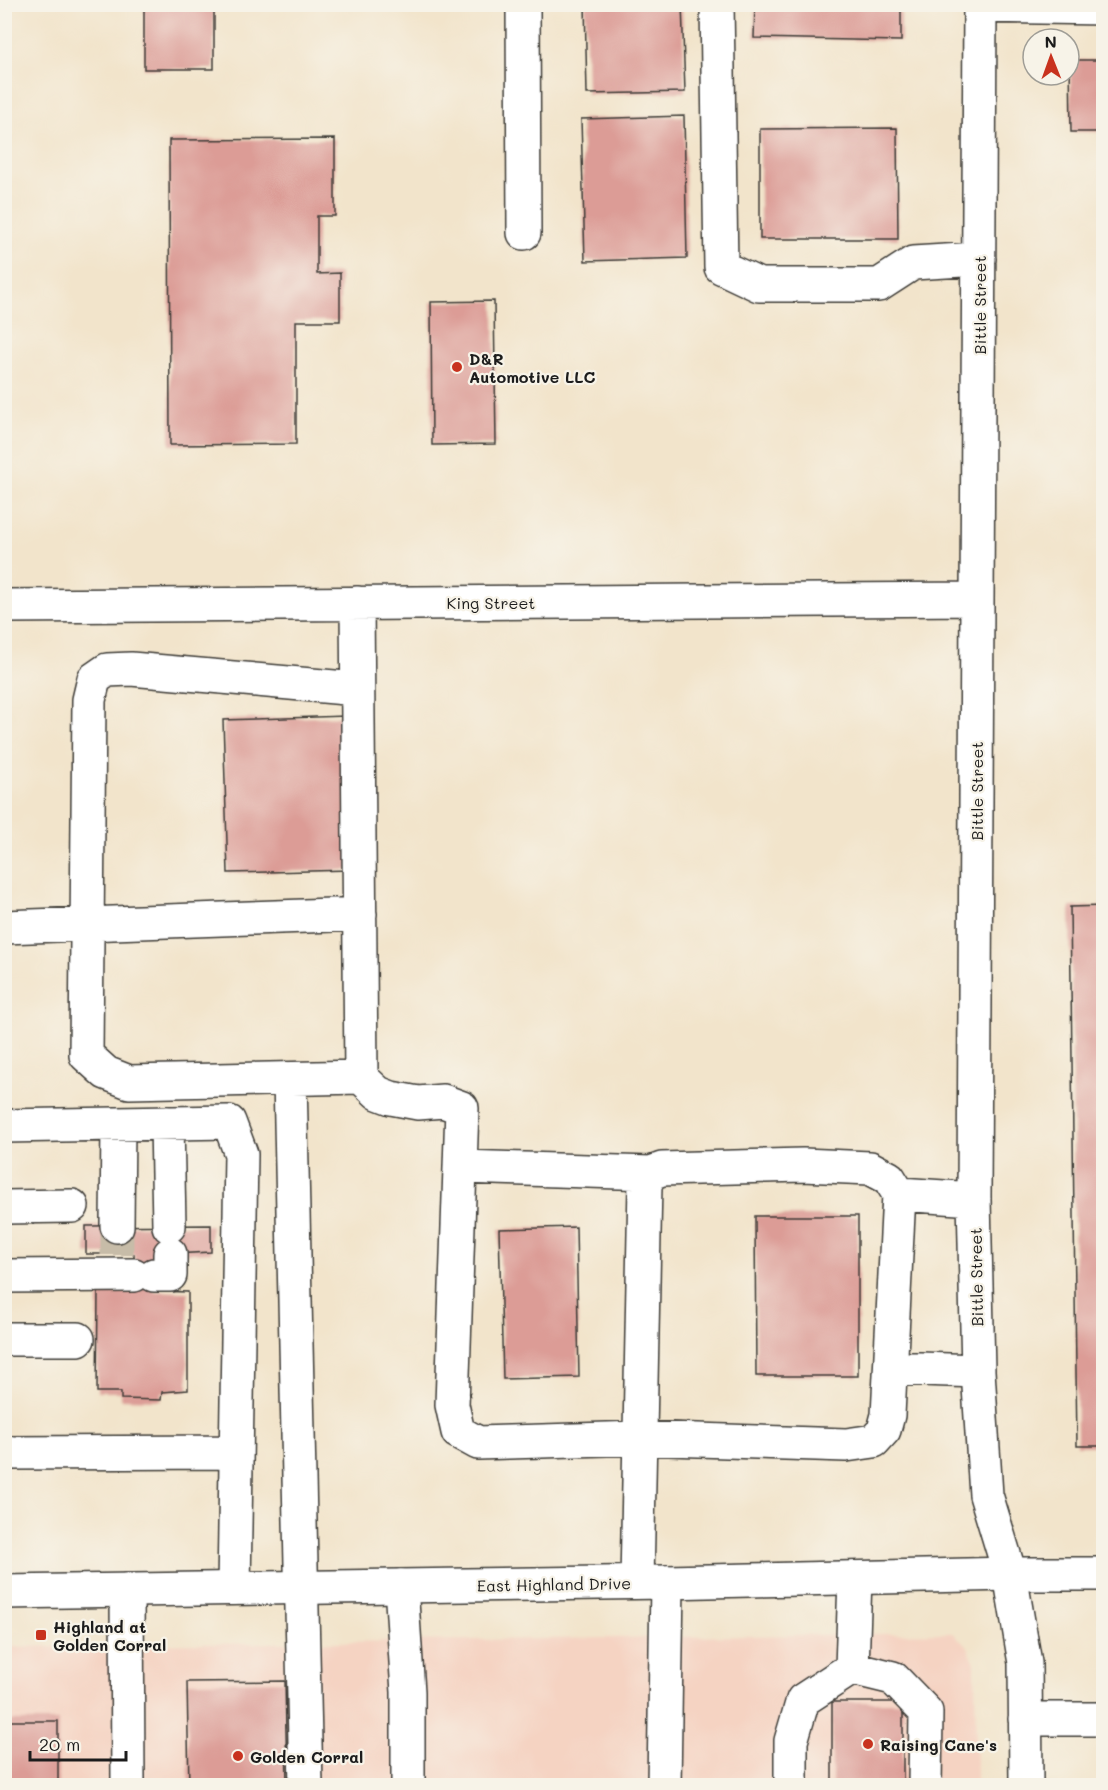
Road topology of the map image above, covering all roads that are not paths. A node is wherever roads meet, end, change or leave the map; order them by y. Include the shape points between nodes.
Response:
1 (523, 4) edge
2 (717, 4) edge
3 (980, 5) edge
4 (1104, 8) edge
5 (524, 233) dead end
6 (979, 259) junction
7 (977, 599) junction
8 (357, 603) junction
9 (4, 606) edge
10 (357, 689) junction
11 (360, 914) junction
12 (87, 924) junction
13 (4, 927) edge
14 (361, 1077) junction
15 (290, 1079) junction
16 (166, 1123) junction
17 (118, 1124) junction
18 (4, 1126) edge
19 (461, 1167) junction
20 (651, 1173) junction
21 (899, 1194) junction
22 (974, 1199) junction
23 (72, 1206) dead end
24 (4, 1207) edge
25 (139, 1255) junction
26 (4, 1276) edge
27 (4, 1339) edge
28 (78, 1339) dead end
29 (891, 1368) junction
30 (978, 1371) junction
31 (640, 1438) junction
32 (236, 1452) junction
33 (4, 1453) edge
34 (1010, 1574) junction
35 (1104, 1574) edge
36 (855, 1578) junction
37 (652, 1582) junction
38 (401, 1586) junction
39 (234, 1588) junction
40 (302, 1588) junction
41 (127, 1590) junction
42 (4, 1592) edge
43 (852, 1668) junction
44 (1025, 1719) junction
45 (1104, 1719) edge
46 (128, 1785) edge
47 (306, 1785) edge
48 (408, 1785) edge
49 (664, 1785) edge
50 (791, 1785) edge
51 (925, 1785) edge
52 (1026, 1785) edge

1 - 5 street
2 - 6 street via 721,267 759,285 879,285 913,263
3 - 4 street
3 - 6 street, Bittle Street
6 - 7 street, Bittle Street
7 - 8 street, King Street
7 - 22 street, Bittle Street
8 - 9 street, King Street
8 - 10 street
10 - 11 street
10 - 12 street via 131,669 107,670 94,679 89,700
11 - 12 street
11 - 14 street
12 - 13 street
12 - 15 street via 86,1055 106,1073 129,1082
14 - 15 street
14 - 19 street via 378,1093 391,1098 443,1101 462,1108
15 - 40 street
16 - 17 street
16 - 25 street
16 - 32 street via 229,1122 241,1154
17 - 18 street
17 - 25 street
19 - 20 street
19 - 31 street via 452,1405 458,1432 478,1443
20 - 21 street via 662,1168 870,1168 889,1178
20 - 31 street via 645,1184
21 - 22 street
21 - 29 street
22 - 30 street, Bittle Street
23 - 24 street
25 - 26 street
27 - 28 street
29 - 30 street
29 - 31 street via 888,1415 884,1430 874,1441 846,1445
30 - 34 street, Bittle Street via 986,1496
31 - 37 street
32 - 33 street
32 - 39 street
34 - 35 street, East Highland Drive
34 - 36 street, East Highland Drive
34 - 44 street, Bittle Street via 1025,1663
36 - 37 street, East Highland Drive
36 - 43 street
37 - 38 street, East Highland Drive
37 - 49 street
38 - 40 street, East Highland Drive
38 - 48 street via 408,1692
39 - 40 street, East Highland Drive
39 - 41 street, East Highland Drive
40 - 47 street
41 - 42 street, East Highland Drive
41 - 46 street
43 - 50 street via 803,1700 791,1741
43 - 51 street via 893,1678 926,1712
44 - 45 street
44 - 52 street, Bittle Street

